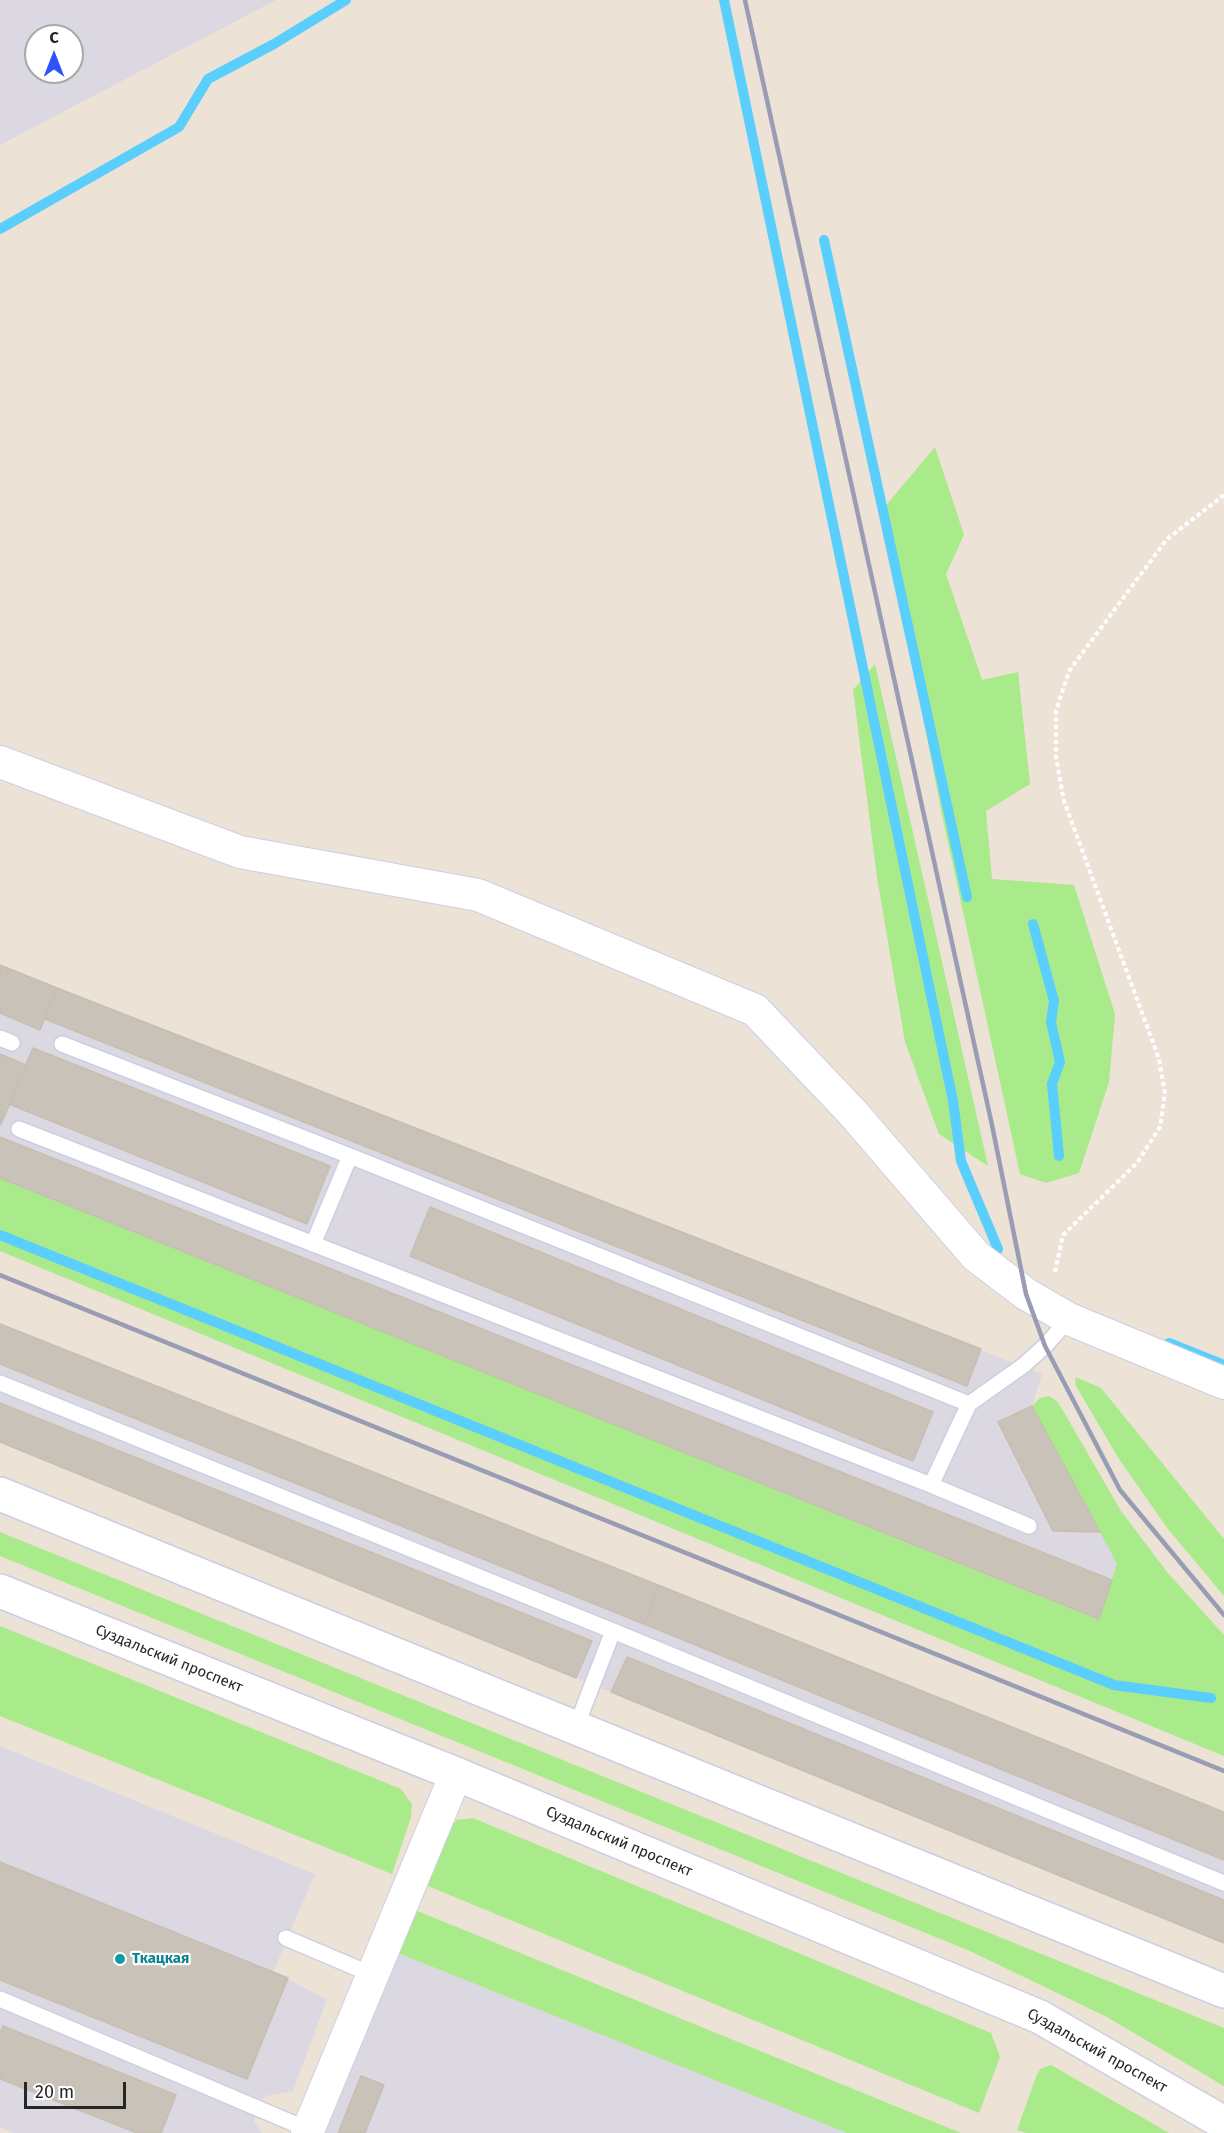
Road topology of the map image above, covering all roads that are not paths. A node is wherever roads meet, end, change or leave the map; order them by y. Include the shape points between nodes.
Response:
1 (0, 762) edge
2 (62, 1044) dead end
3 (18, 1129) dead end
4 (350, 1156) junction
5 (313, 1244) junction
6 (1069, 1319) junction
7 (0, 1383) edge
8 (1224, 1383) edge
9 (969, 1404) junction
10 (932, 1485) junction
11 (0, 1494) edge
12 (1029, 1526) dead end
13 (0, 1591) edge
14 (613, 1630) junction
15 (576, 1727) junction
16 (456, 1774) junction
17 (1224, 1883) edge
18 (286, 1938) dead end
19 (373, 1975) junction
20 (1224, 1991) edge
21 (0, 1998) edge
22 (1224, 2123) edge
23 (308, 2131) edge

1 - 6 street via 240,852 478,895 755,1010 852,1112 976,1256 1026,1294
2 - 4 lane
3 - 5 lane
4 - 5 lane
4 - 9 lane
5 - 10 lane
6 - 8 street
6 - 9 lane via 1024,1365
7 - 14 lane
9 - 10 lane
10 - 12 lane
11 - 15 main road
13 - 16 main road, Суздальский проспект
14 - 15 lane
14 - 17 lane
15 - 20 main road
16 - 19 street
16 - 22 main road, Суздальский проспект via 1040,2017
18 - 19 lane
19 - 23 street
21 - 23 lane

